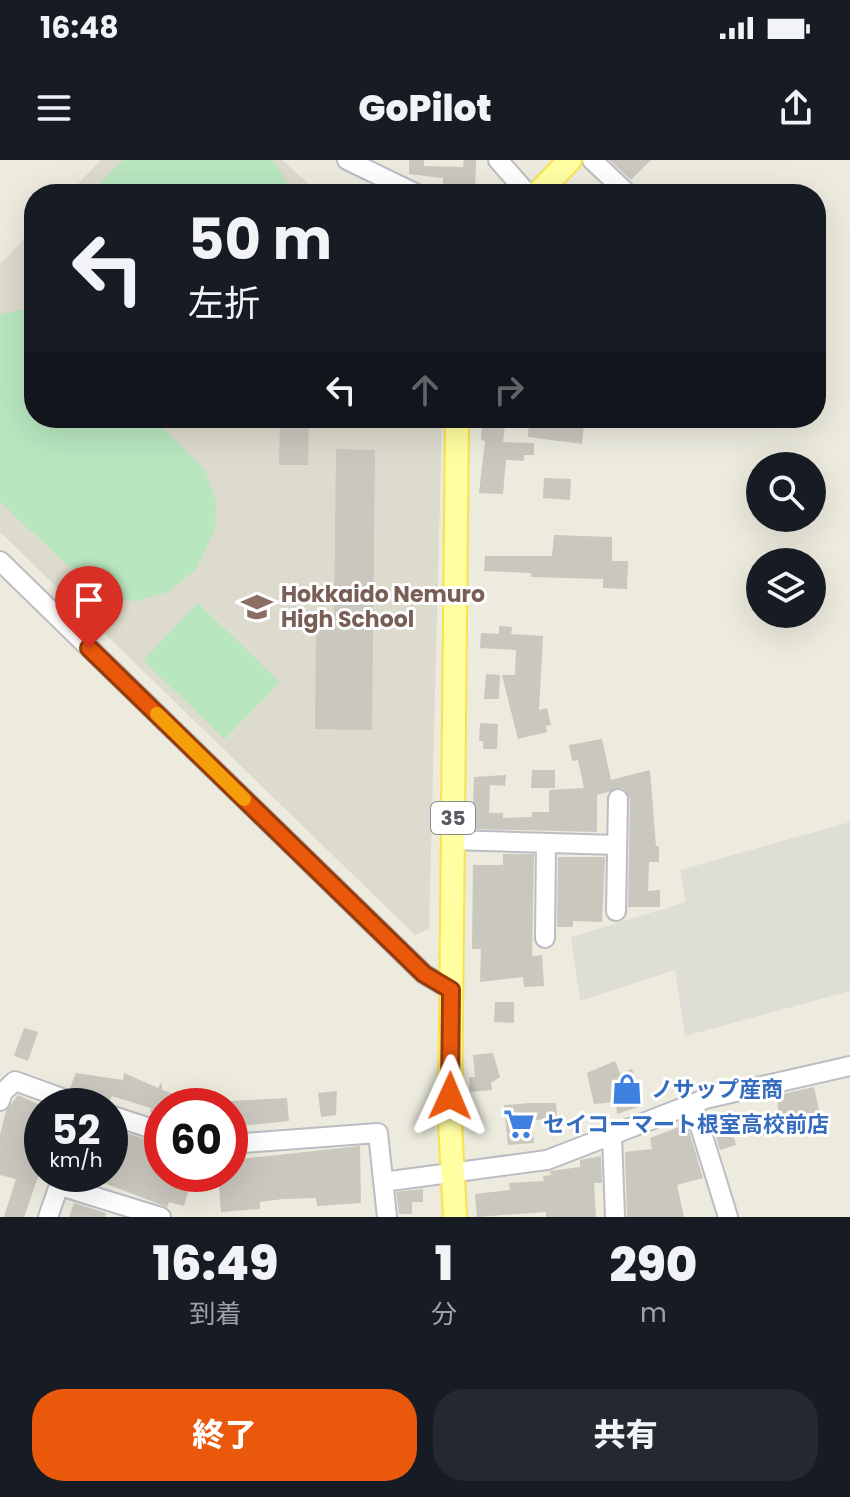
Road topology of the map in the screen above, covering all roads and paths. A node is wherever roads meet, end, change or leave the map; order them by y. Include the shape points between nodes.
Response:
1 (347, 160) edge
2 (498, 160) edge
3 (570, 160) edge
4 (592, 160) edge
5 (396, 184) edge
6 (519, 184) edge
7 (547, 184) edge
8 (617, 184) edge
9 (457, 428) edge
10 (0, 561) edge
11 (618, 799) dead end
12 (452, 840) junction
13 (546, 844) junction
14 (617, 845) junction
15 (616, 911) dead end
16 (545, 938) dead end
17 (451, 990) junction
18 (850, 1066) edge
19 (34, 1088) edge
20 (0, 1101) edge
21 (693, 1104) junction
22 (612, 1135) junction
23 (248, 1143) edge
24 (452, 1174) junction
25 (383, 1182) junction
26 (57, 1192) edge
27 (93, 1192) edge
28 (48, 1217) edge
29 (161, 1217) edge
30 (381, 1217) edge
31 (455, 1217) edge
32 (615, 1217) edge
33 (728, 1217) edge

1 - 5 street
2 - 6 street
3 - 7 main road
4 - 8 street
9 - 12 main road, 35
10 - 17 street via 424,974
11 - 14 street
12 - 13 street
12 - 17 main road, 35
13 - 14 street
13 - 16 street
14 - 15 street
17 - 24 main road, 35
18 - 21 street
19 - 20 street via 15,1081
21 - 22 street
21 - 33 street
22 - 24 street via 547,1160
22 - 32 street
23 - 25 street via 378,1133
24 - 25 street
24 - 31 main road, 35
25 - 30 street
26 - 28 street
27 - 29 street

